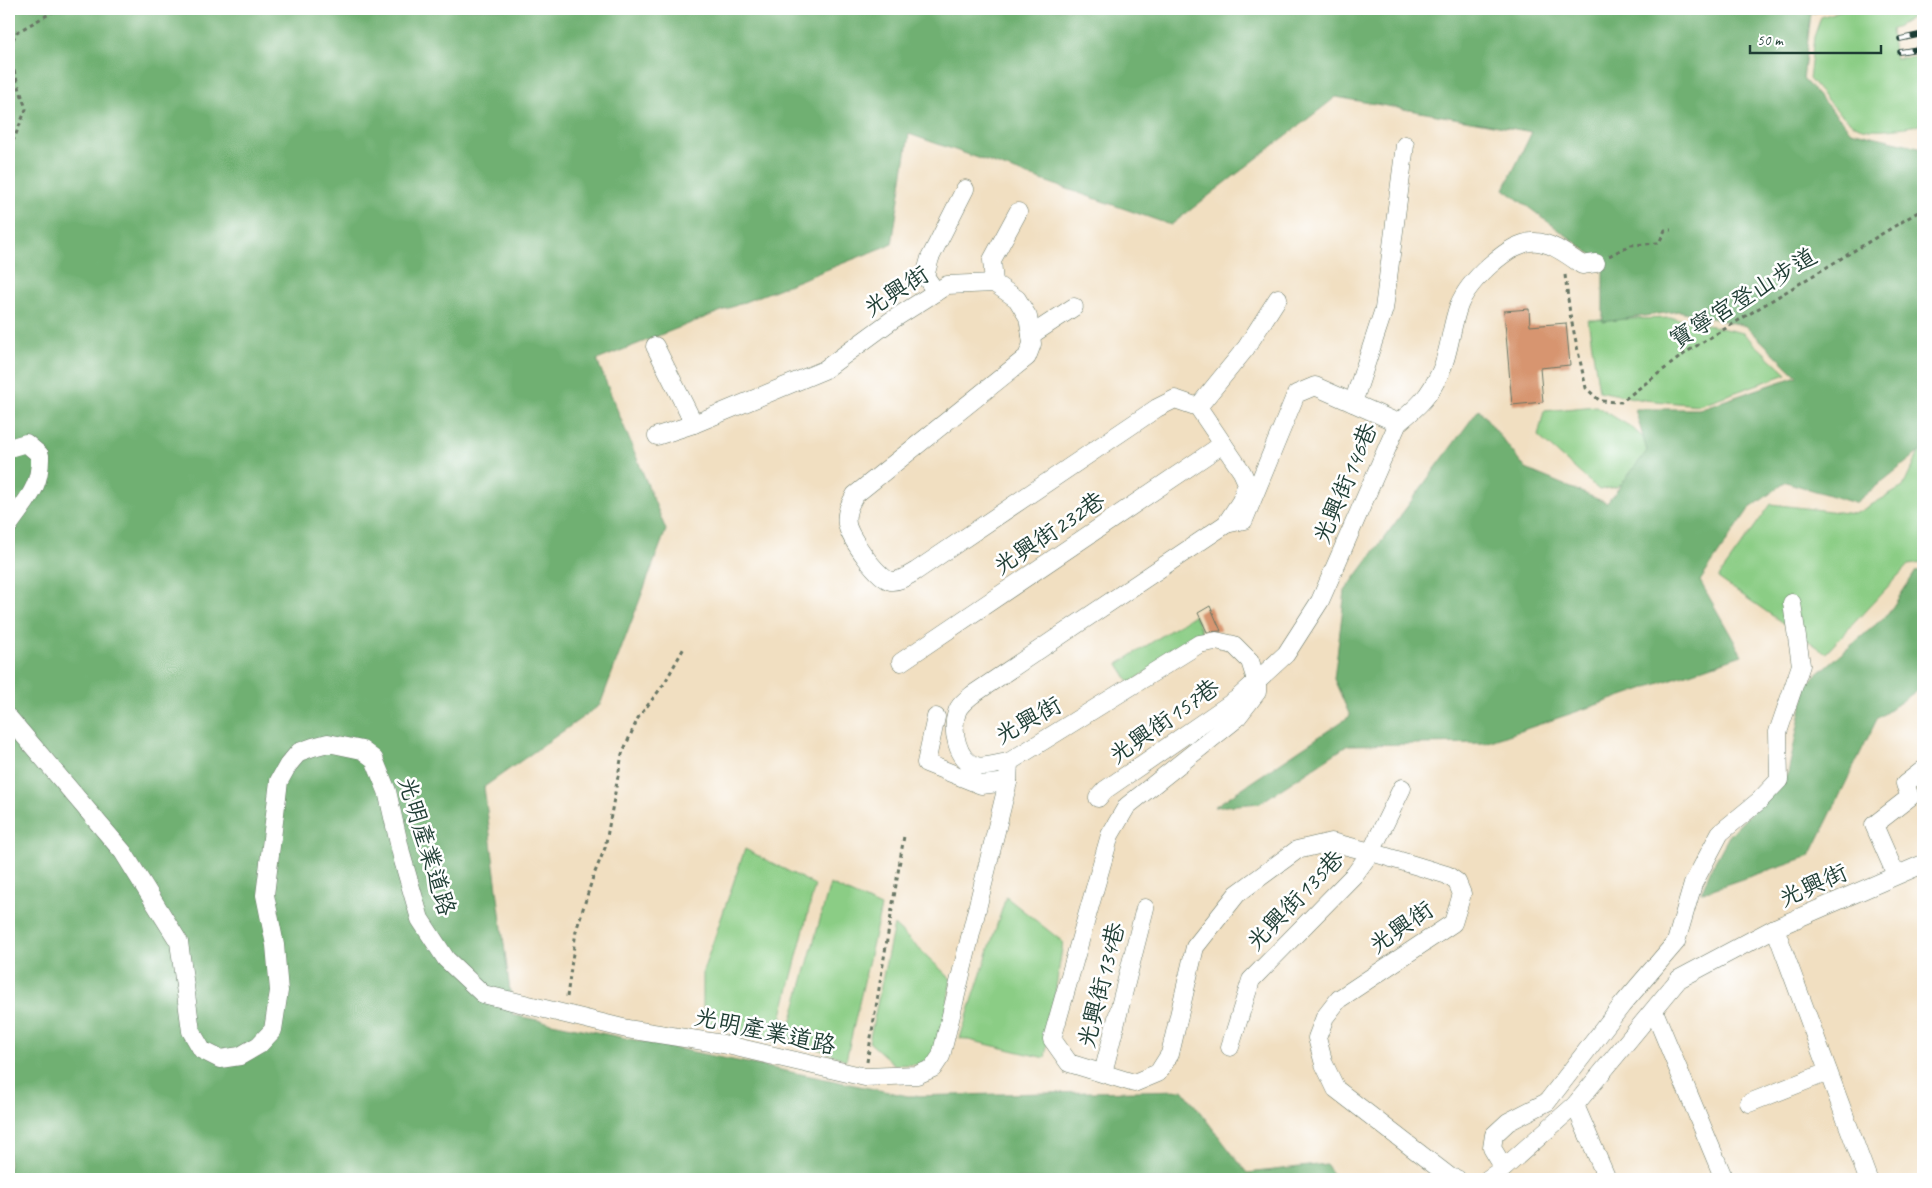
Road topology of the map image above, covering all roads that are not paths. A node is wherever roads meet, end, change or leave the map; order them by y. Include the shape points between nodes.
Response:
1 (1406, 145) dead end
2 (966, 189) dead end
3 (1018, 212) dead end
4 (1596, 263) road end
5 (994, 283) junction
6 (936, 292) junction
7 (1278, 298) dead end
8 (1074, 307) dead end
9 (1031, 335) junction
10 (655, 346) dead end
11 (1353, 403) junction
12 (1198, 407) junction
13 (1398, 423) junction
14 (694, 424) junction
15 (657, 436) dead end
16 (1223, 444) junction
17 (9, 448) edge
18 (9, 524) edge
19 (1226, 524) junction
20 (1792, 603) dead end
21 (901, 662) dead end
22 (1257, 683) junction
23 (936, 717) dead end
24 (9, 718) edge
25 (1009, 762) junction
26 (1923, 770) edge
27 (1008, 782) junction
28 (1402, 788) dead end
29 (1098, 798) dead end
30 (1372, 852) junction
31 (1923, 864) edge
32 (1896, 875) junction
33 (1145, 908) dead end
34 (1775, 928) junction
35 (1654, 1011) junction
36 (1230, 1047) dead end
37 (1828, 1072) junction
38 (1103, 1073) junction
39 (1749, 1103) dead end
40 (1574, 1105) junction
41 (1504, 1168) junction
42 (1457, 1179) edge
43 (1488, 1179) edge
44 (1607, 1179) edge
45 (1724, 1179) edge
46 (1868, 1179) edge

1 - 11 street via 1384,309
2 - 6 street via 930,258 925,276
3 - 5 street via 992,260
4 - 13 street via 1582,265 1559,248 1530,241 1518,244 1478,276 1459,304 1441,370 1423,403
5 - 6 street, 光興街 via 947,285
5 - 9 street via 1017,299 1028,317
6 - 14 street, 光興街 via 824,370
7 - 12 street via 1246,348
8 - 9 street
9 - 12 street via 1032,344 1027,357 855,495 847,510 851,536 885,578 891,581 902,579 916,571 1157,408 1175,399
10 - 14 street
11 - 13 street, 光興街146巷
11 - 19 street, 光興街146巷 via 1315,386 1296,394 1244,520
12 - 16 street, 光興街
13 - 22 street, 光興街146巷 via 1320,601 1286,654
14 - 15 street, 光興街
16 - 19 street, 光興街 via 1247,483 1241,501
16 - 21 street, 光興街232巷
17 - 18 street via 26,444 40,455 41,469 37,485
19 - 25 street, 光興街 via 961,705 956,714 957,740 967,760 978,766
20 - 41 street via 1801,665 1778,732 1779,780 1720,833 1693,884 1676,942 1547,1102 1508,1122 1494,1135 1492,1148
22 - 25 street, 光興街 via 1250,661 1234,645 1216,641 1199,644
22 - 29 street, 光興街157巷
22 - 38 street, 光興街 via 1257,692 1236,719 1127,806 1110,835 1052,1039 1069,1062
23 - 27 street via 926,763 981,785
24 - 27 street, 光明產業道路 via 123,852 179,942 191,1031 202,1050 220,1060 240,1056 253,1049 272,1030 279,991 275,945 265,895 279,781 288,764 300,752 328,743 362,750 374,759 387,791 420,919 446,960 483,994 627,1029 723,1044 865,1077 917,1075 933,1068 941,1056
25 - 27 street, 光明產業道路
26 - 32 street via 1905,784 1910,797 1874,825
28 - 30 street, 光興街135巷
30 - 36 street, 光興街135巷 via 1355,874 1251,980
30 - 38 street, 光興街 via 1330,842 1297,850 1237,894 1194,947 1170,1054 1158,1073 1134,1083
30 - 42 street, 光興街 via 1447,876 1457,882 1462,894 1460,903 1452,923 1339,999 1325,1017 1317,1038 1324,1064 1336,1089
31 - 32 street, 光興街
32 - 34 street, 光興街
33 - 38 street, 光興街134巷
34 - 35 street, 光興街 via 1679,979
34 - 37 street
35 - 40 street, 光興街
35 - 45 street
37 - 39 street
37 - 46 street
40 - 41 street, 光興街
40 - 44 street
41 - 43 street, 光興街

